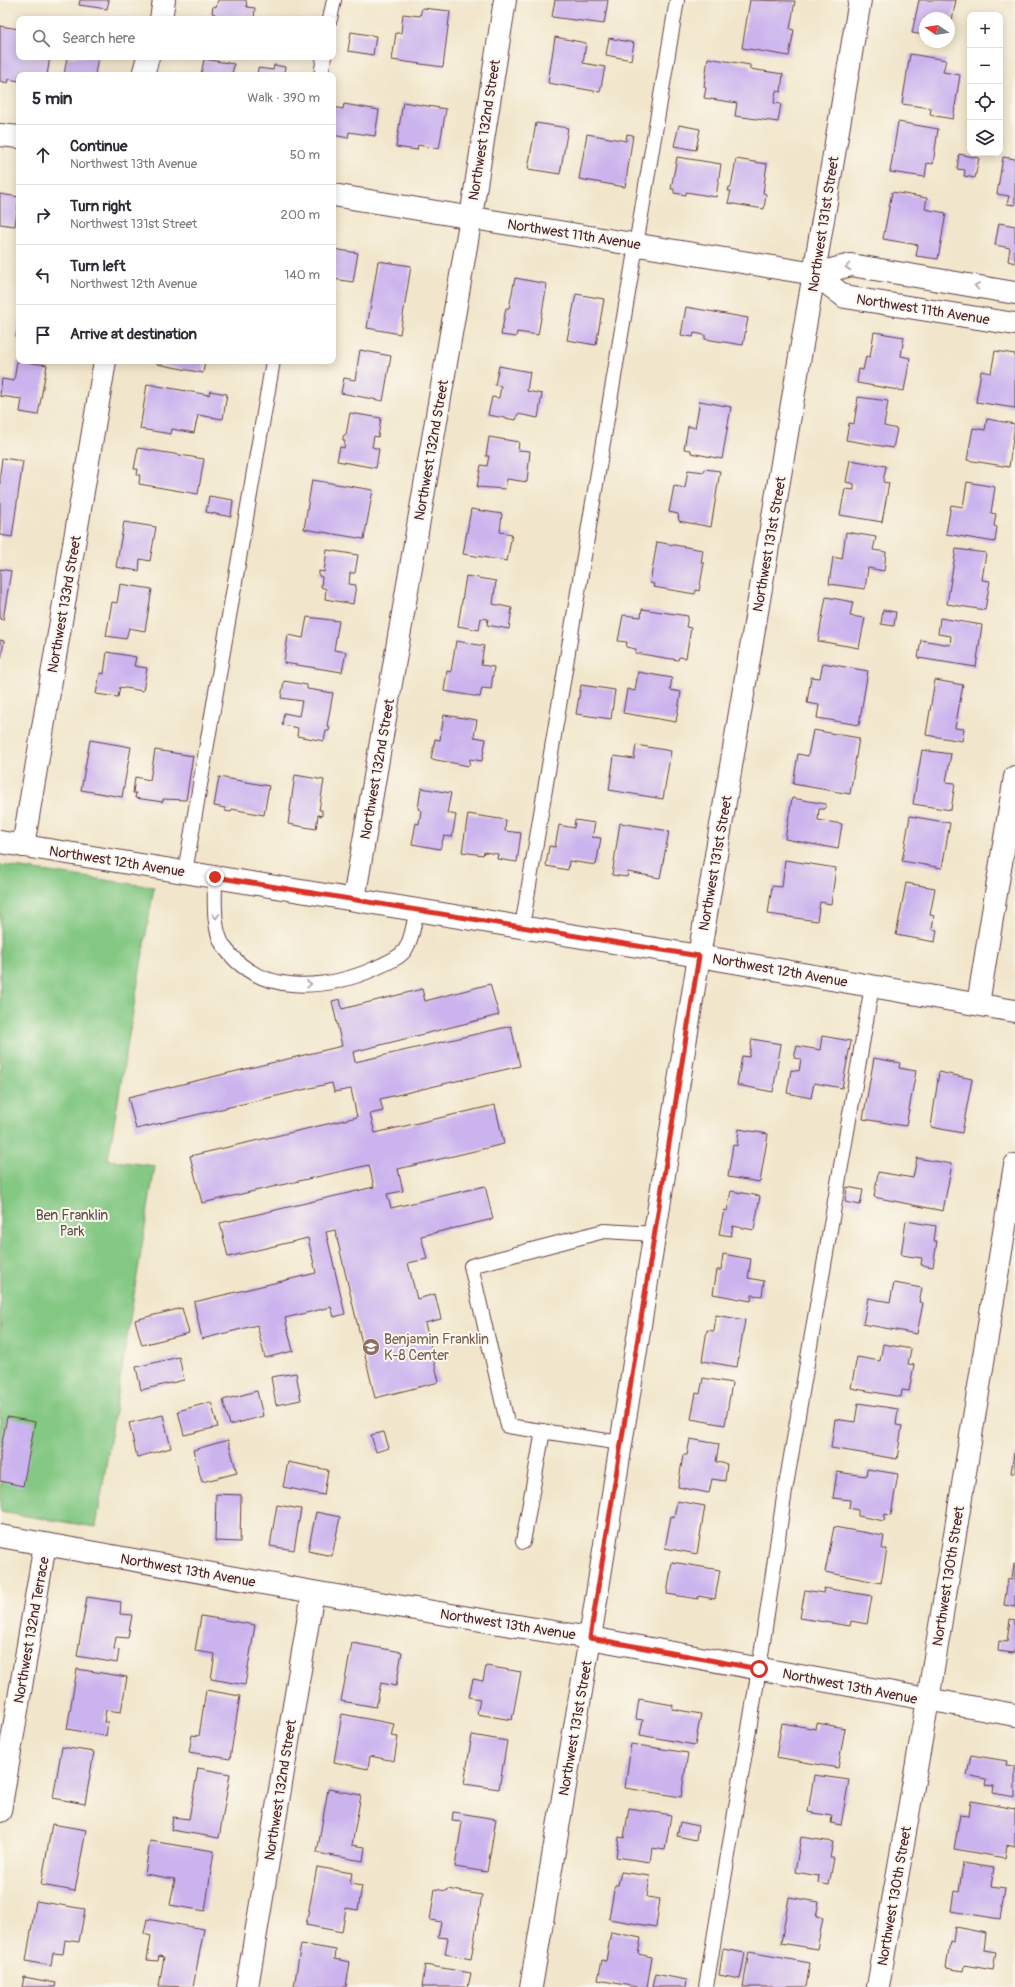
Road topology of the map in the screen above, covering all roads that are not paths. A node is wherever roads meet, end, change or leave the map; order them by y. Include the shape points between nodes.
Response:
1 (164, 0) edge
2 (334, 0) edge
3 (505, 0) edge
4 (677, 0) edge
5 (860, 0) edge
6 (161, 16) edge
7 (331, 16) edge
8 (147, 60) edge
9 (156, 60) edge
10 (324, 60) edge
11 (144, 72) edge
12 (155, 72) edge
13 (322, 72) edge
14 (0, 135) edge
15 (16, 137) edge
16 (336, 195) edge
17 (470, 217) junction
18 (637, 244) junction
19 (815, 274) junction
20 (1015, 293) edge
21 (1015, 324) edge
22 (104, 364) edge
23 (272, 364) edge
24 (1015, 777) edge
25 (0, 842) edge
26 (23, 846) junction
27 (185, 872) junction
28 (215, 877) junction
29 (354, 899) junction
30 (416, 910) junction
31 (522, 927) junction
32 (699, 956) junction
33 (872, 986) junction
34 (978, 1004) junction
35 (1015, 1011) edge
36 (1015, 1165) edge
37 (655, 1234) junction
38 (542, 1431) junction
39 (621, 1443) junction
40 (0, 1536) edge
41 (523, 1542) dead end
42 (45, 1544) junction
43 (313, 1592) junction
44 (590, 1638) junction
45 (759, 1669) junction
46 (928, 1700) junction
47 (1015, 1715) edge
48 (0, 1811) edge
49 (247, 1987) edge
50 (531, 1987) edge
51 (706, 1987) edge
52 (878, 1987) edge

1 - 6 street
2 - 7 lane
3 - 17 street, Northwest 132nd Street
4 - 18 lane
5 - 19 street, Northwest 131st Street
8 - 11 street
9 - 12 street
10 - 13 lane
14 - 15 street
16 - 17 street, Northwest 11th Avenue
17 - 18 street, Northwest 11th Avenue
17 - 29 street, Northwest 132nd Street
18 - 19 street, Northwest 11th Avenue
18 - 31 lane
20 -> 19 street, Northwest 11th Avenue via 851,265
19 - 21 street, Northwest 11th Avenue via 845,297
19 - 32 street, Northwest 131st Street
22 - 26 street, Northwest 133rd Street
23 - 27 lane
24 - 34 street
25 - 26 street, Northwest 12th Avenue
26 - 27 street, Northwest 12th Avenue
27 - 28 street, Northwest 12th Avenue
28 - 29 street, Northwest 12th Avenue
28 -> 30 lane via 216,925 224,948 250,973 283,985 330,983 359,975 389,962 405,950
29 - 30 street, Northwest 12th Avenue
30 - 31 street, Northwest 12th Avenue
31 - 32 street, Northwest 12th Avenue
32 - 33 street, Northwest 12th Avenue
32 - 37 street, Northwest 131st Street
33 - 34 street, Northwest 12th Avenue
33 - 45 lane via 784,1497
34 - 35 street, Northwest 12th Avenue
36 - 46 street, Northwest 130th Street
37 - 38 lane via 604,1231 471,1266 508,1426
37 - 39 street, Northwest 131st Street
38 - 39 lane
38 - 41 lane
39 - 44 street, Northwest 131st Street
40 - 42 street, Northwest 13th Avenue
42 - 43 street, Northwest 13th Avenue
42 - 48 street, Northwest 132nd Terrace
43 - 44 street, Northwest 13th Avenue
43 - 49 street, Northwest 132nd Street
44 - 45 street, Northwest 13th Avenue
44 - 50 street, Northwest 131st Street
45 - 46 street, Northwest 13th Avenue
45 - 51 lane
46 - 47 street, Northwest 13th Avenue
46 - 52 street, Northwest 130th Street

